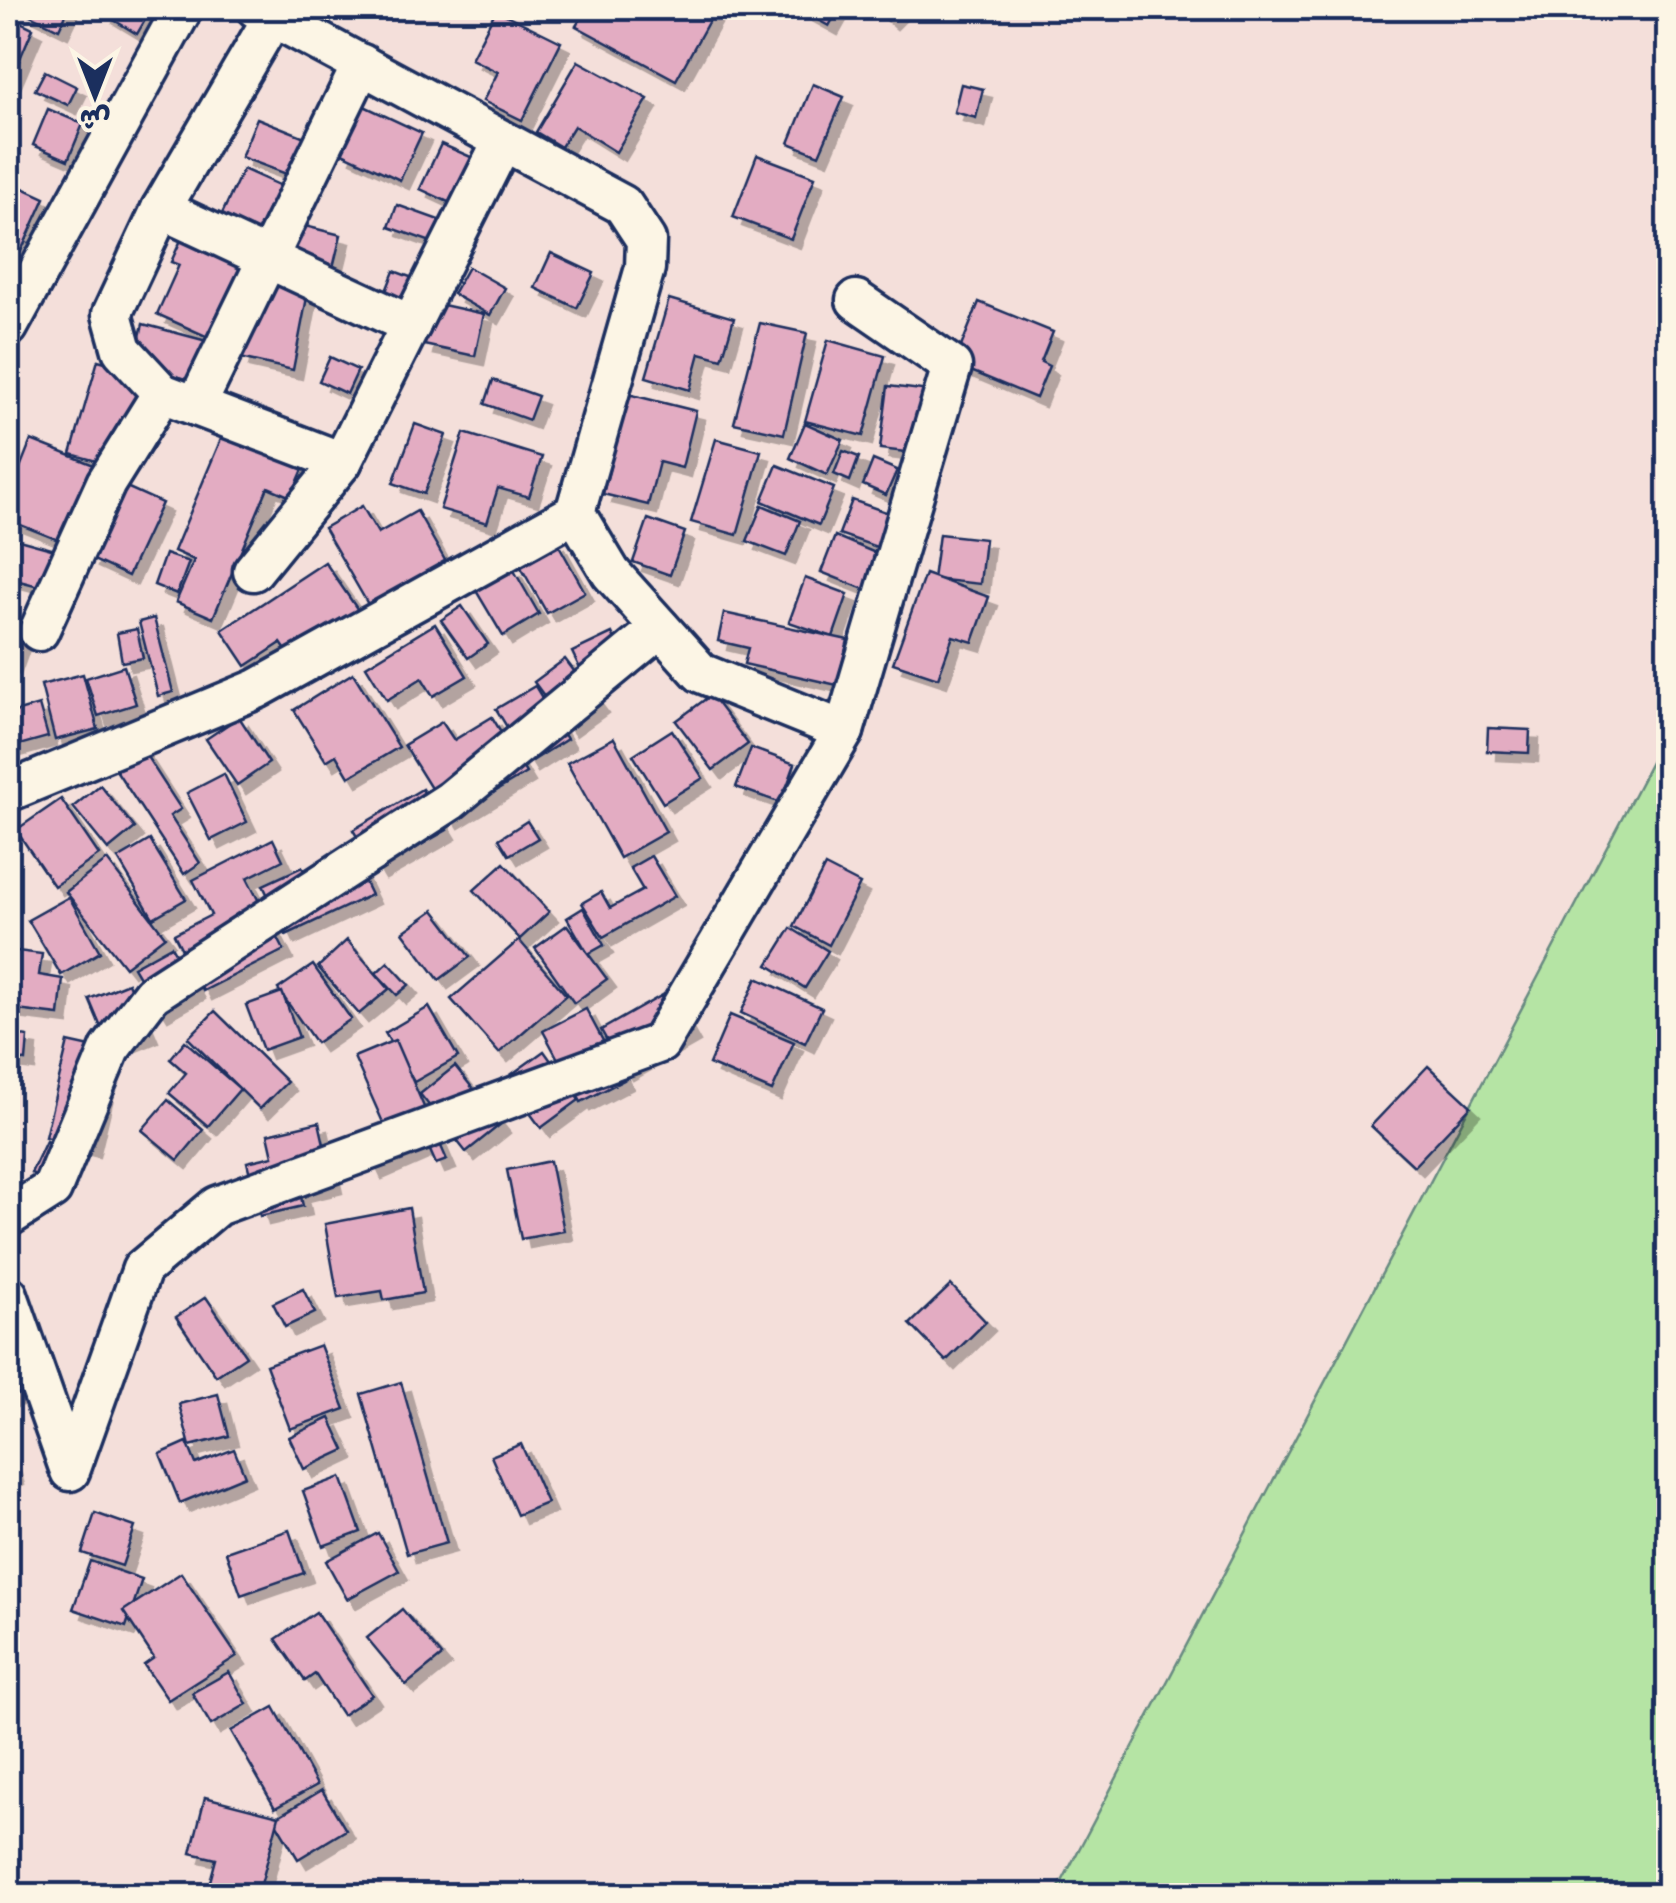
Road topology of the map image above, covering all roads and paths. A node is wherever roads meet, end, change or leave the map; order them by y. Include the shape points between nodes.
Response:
1 (183, 8) edge
2 (264, 12) edge
3 (362, 64) junction
4 (503, 140) junction
5 (161, 209) junction
6 (267, 258) junction
7 (856, 300) dead end
8 (411, 325) junction
9 (8, 327) edge
10 (179, 400) junction
11 (342, 462) junction
12 (576, 514) junction
13 (253, 571) dead end
14 (660, 628) junction
15 (39, 631) dead end
16 (844, 731) junction
17 (8, 792) edge
18 (8, 1218) edge
19 (8, 1295) edge

1 - 9 street
2 - 3 street
2 - 5 street
3 - 4 street
3 - 6 street
4 - 8 street
4 - 12 street via 623,205 646,240 645,268
5 - 6 street
5 - 10 street via 112,314 122,350
6 - 8 street
6 - 10 street
7 - 16 street via 952,366
8 - 11 street
10 - 11 street
10 - 15 street via 106,483
11 - 13 street
12 - 14 street via 611,573
12 - 17 street via 257,688
14 - 16 street via 701,673
14 - 18 street via 450,801 152,994 110,1049 52,1189
16 - 19 street via 660,1044 217,1206 142,1269 70,1471

